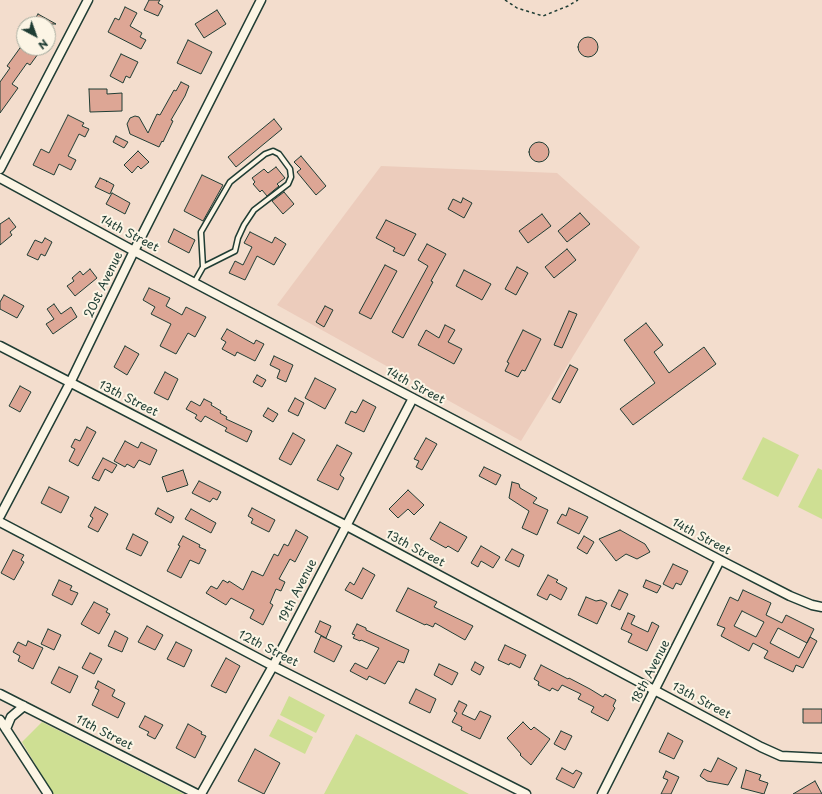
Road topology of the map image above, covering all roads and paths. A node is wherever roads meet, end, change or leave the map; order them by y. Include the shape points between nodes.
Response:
1 (88, 0) edge
2 (261, 0) edge
3 (505, 0) edge
4 (578, 0) edge
5 (0, 169) edge
6 (0, 178) edge
7 (134, 251) junction
8 (203, 267) junction
9 (194, 283) junction
10 (0, 346) edge
11 (70, 383) junction
12 (413, 398) junction
13 (0, 516) edge
14 (0, 522) edge
15 (346, 525) junction
16 (720, 560) junction
17 (822, 607) edge
18 (273, 666) junction
19 (655, 690) junction
20 (0, 694) edge
21 (24, 706) junction
22 (0, 720) edge
23 (6, 729) junction
24 (822, 758) edge
25 (48, 794) edge
26 (197, 794) edge
27 (201, 794) edge
28 (526, 794) edge
29 (602, 794) edge

1 - 5 street
2 - 7 street, 20st Avenue
3 - 4 path via 517,8 542,16
6 - 7 street, 14th Street
7 - 9 street, 14th Street
7 - 11 street, 20st Avenue
8 - 8 lane via 200,232 230,182 265,154 273,151 280,154 290,169 291,177 288,184 254,210 244,225 235,251
8 - 9 lane
9 - 12 street, 14th Street
10 - 11 street, 13th Street
11 - 13 street, 20st Avenue
11 - 15 street, 13th Street
12 - 15 street, 19th Avenue
12 - 16 street, 14th Street
14 - 18 street, 12th Street
15 - 18 street, 19th Avenue
15 - 19 street, 13th Street
16 - 17 street, 14th Street via 790,596
16 - 19 street, 18th Avenue
18 - 27 street, 19th Avenue
18 - 28 street, 12th Street
19 - 24 street, 13th Street via 781,756
19 - 29 street, 18th Avenue
20 - 21 street, 11th Street
21 - 23 street via 11,717
21 - 26 street, 11th Street
22 - 23 street
23 - 25 street

